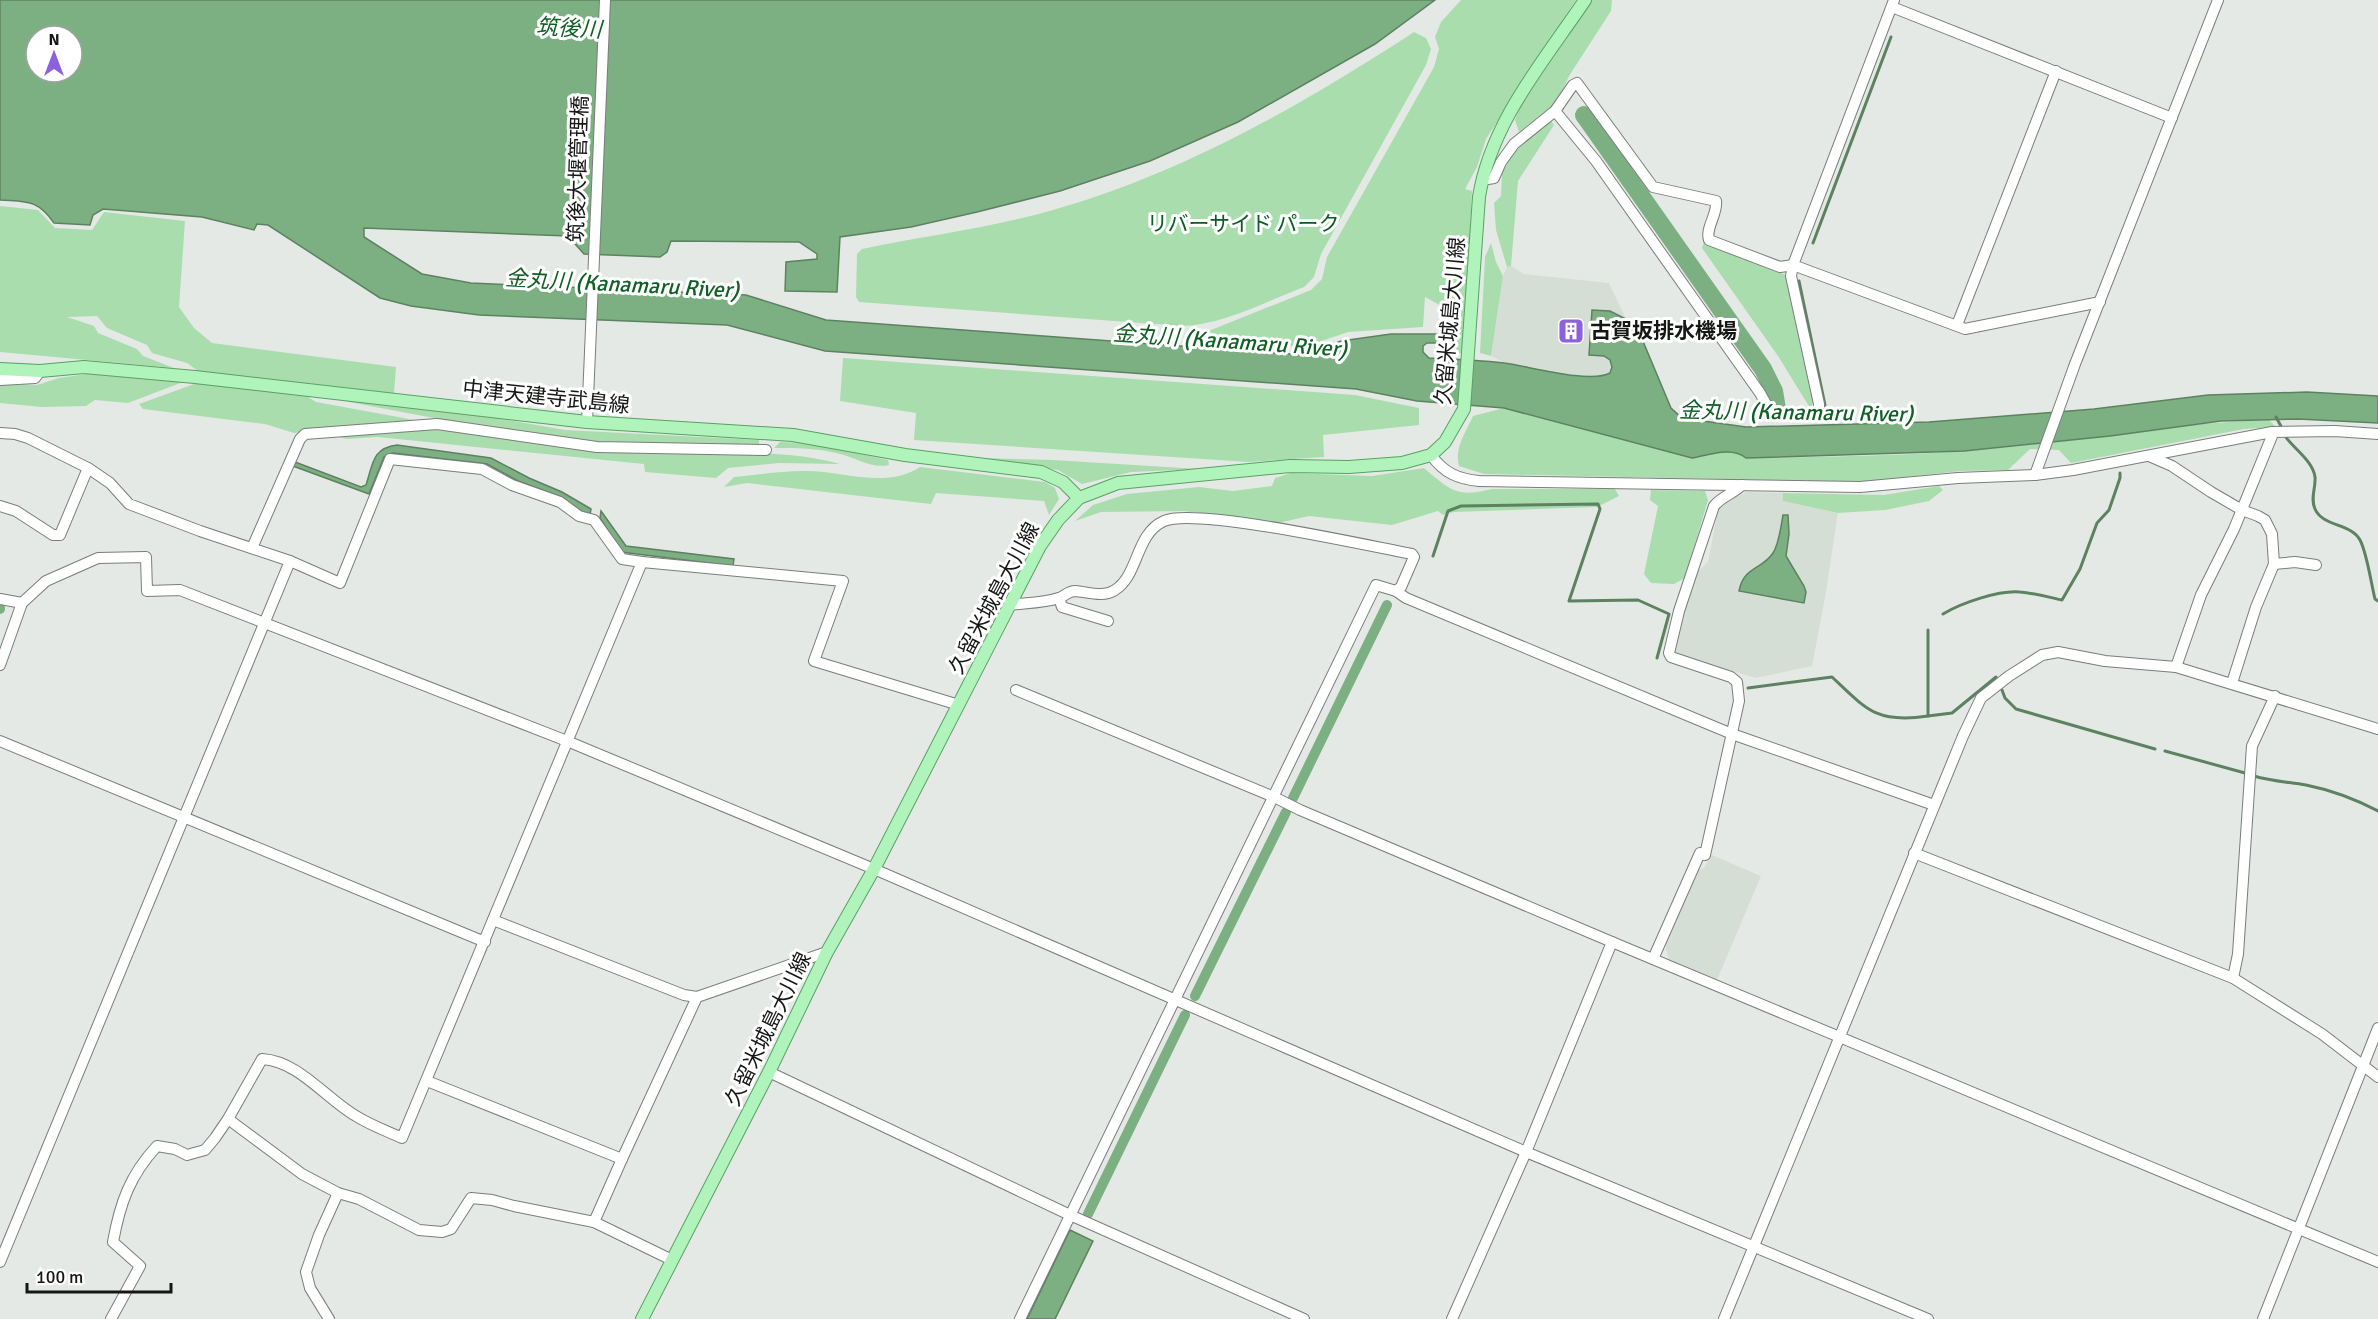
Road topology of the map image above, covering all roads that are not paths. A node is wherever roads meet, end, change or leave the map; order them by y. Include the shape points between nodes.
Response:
1 (604, 0) edge
2 (1585, 0) edge
3 (2218, 0) edge
4 (1893, 4) edge
5 (2056, 71) junction
6 (1555, 111) junction
7 (2172, 118) junction
8 (1482, 180) junction
9 (1793, 265) junction
10 (2100, 302) junction
11 (1957, 326) junction
12 (0, 369) edge
13 (40, 371) junction
14 (0, 380) edge
15 (587, 417) junction
16 (2275, 432) junction
17 (0, 433) edge
18 (2378, 434) edge
19 (766, 450) dead end
20 (1431, 455) junction
21 (2149, 456) junction
22 (88, 468) junction
23 (2035, 475) junction
24 (1742, 485) junction
25 (1079, 498) junction
26 (0, 506) edge
27 (2242, 510) junction
28 (252, 548) junction
29 (290, 561) junction
30 (642, 562) junction
31 (2274, 564) junction
32 (2316, 565) dead end
33 (1396, 591) junction
34 (1059, 598) junction
35 (0, 599) edge
36 (22, 603) junction
37 (1009, 604) junction
38 (1108, 621) dead end
39 (265, 622) junction
40 (0, 665) edge
41 (2176, 667) junction
42 (2232, 683) junction
43 (1016, 690) dead end
44 (2275, 696) junction
45 (959, 705) junction
46 (2378, 729) edge
47 (1732, 734) junction
48 (0, 741) edge
49 (567, 741) junction
50 (1274, 797) junction
51 (1934, 805) junction
52 (184, 816) junction
53 (1914, 853) junction
54 (874, 869) junction
55 (493, 920) junction
56 (485, 942) junction
57 (1612, 942) junction
58 (827, 952) junction
59 (1653, 958) junction
60 (2233, 978) junction
61 (697, 998) junction
62 (1175, 1000) junction
63 (2378, 1028) edge
64 (1840, 1035) junction
65 (2364, 1065) junction
66 (769, 1072) junction
67 (2378, 1077) edge
68 (427, 1080) junction
69 (228, 1119) junction
70 (1526, 1152) junction
71 (622, 1159) junction
72 (338, 1193) junction
73 (1070, 1215) junction
74 (594, 1222) junction
75 (2300, 1228) junction
76 (1754, 1246) junction
77 (672, 1260) junction
78 (0, 1262) edge
79 (2378, 1262) edge
80 (111, 1319) edge
81 (329, 1319) edge
82 (642, 1319) edge
83 (1020, 1319) edge
84 (1304, 1319) edge
85 (1452, 1319) edge
86 (1724, 1319) edge
87 (1928, 1319) edge
88 (2263, 1319) edge

1 - 15 street, 筑後大堰管理橋
2 - 8 main road, 久留米城島大川線 via 1516,102 1492,146
3 - 7 street
4 - 5 street
4 - 9 street
5 - 7 street
5 - 11 street
6 - 8 street via 1514,144 1494,178
6 - 9 street via 1577,83 1653,187 1716,201 1709,240 1780,267
6 - 9 street via 1596,161 1771,412 1819,412 1791,276
7 - 10 street
8 - 20 main road, 久留米城島大川線 via 1464,409 1445,442
9 - 11 street
10 - 11 street via 1965,329
10 - 23 street
12 - 13 main road, 中津天建寺武島線
13 - 14 street via 34,378
13 - 15 main road, 中津天建寺武島線 via 84,367
15 - 25 main road, 中津天建寺武島線 via 793,435 904,455 1041,472 1063,482
16 - 18 street
16 - 21 street
16 - 27 street
17 - 22 street via 28,438
19 - 28 street via 597,447 437,423 305,434
20 - 24 street via 1449,474 1479,482
20 - 25 main road, 久留米城島大川線 via 1402,464 1290,466 1118,483
21 - 23 street
21 - 27 street
22 - 26 street via 60,535 53,535 16,511
22 - 28 street via 110,483 129,504
23 - 24 street via 1860,487
24 - 47 street via 1714,506 1669,653 1737,682 1739,701
25 - 37 main road, 久留米城島大川線 via 1040,546
27 - 31 street via 2265,520 2272,534
27 - 41 street via 2201,595
28 - 29 street
29 - 30 street via 340,583 390,459 482,469 594,520 622,559
29 - 39 street
30 - 45 street via 843,581 814,661
30 - 49 street
31 - 32 street
31 - 42 street
33 - 34 street via 1414,557 1412,554 1229,521 1183,518 1155,526 1115,591 1072,591
33 - 47 street
33 - 50 street via 1376,585
34 - 37 street
34 - 38 street via 1062,607
35 - 36 street
36 - 39 street via 46,581 98,558 146,557 147,591 180,590
36 - 40 street
37 - 45 main road, 久留米城島大川線
39 - 49 street
39 - 52 street
41 - 42 street
41 - 51 street via 2105,661 2058,652 2042,655 1981,698
42 - 44 street
43 - 50 street
44 - 46 street
44 - 60 street via 2252,746 2238,954
45 - 54 main road, 久留米城島大川線
47 - 51 street
47 - 59 street via 1705,855 1700,853
48 - 52 street
49 - 54 street
49 - 55 street
50 - 57 street
50 - 62 street
51 - 53 street
52 - 56 street
52 - 78 street
53 - 60 street
53 - 64 street
54 - 58 main road, 久留米城島大川線
54 - 62 street
55 - 56 street
55 - 61 street
56 - 68 street
57 - 59 street
57 - 70 street
58 - 61 street
58 - 66 main road, 久留米城島大川線
59 - 64 street
60 - 65 street
61 - 71 street
62 - 70 street
62 - 73 street
63 - 65 street
64 - 75 street
64 - 76 street
65 - 67 street
65 - 75 street
66 - 73 street
66 - 77 main road, 久留米城島大川線
68 - 69 street via 402,1138 357,1117 274,1060 262,1059
68 - 71 street
69 - 72 street via 302,1174
69 - 80 street via 205,1150 187,1155 158,1146 132,1178 113,1242 140,1266
70 - 76 street
70 - 85 street
71 - 74 street
72 - 74 street via 359,1199 418,1230 451,1229 471,1198
72 - 81 street via 306,1272 309,1288
73 - 83 street
73 - 84 street
74 - 77 street
75 - 79 street
75 - 88 street
76 - 86 street
76 - 87 street
77 - 82 main road, 久留米城島大川線

